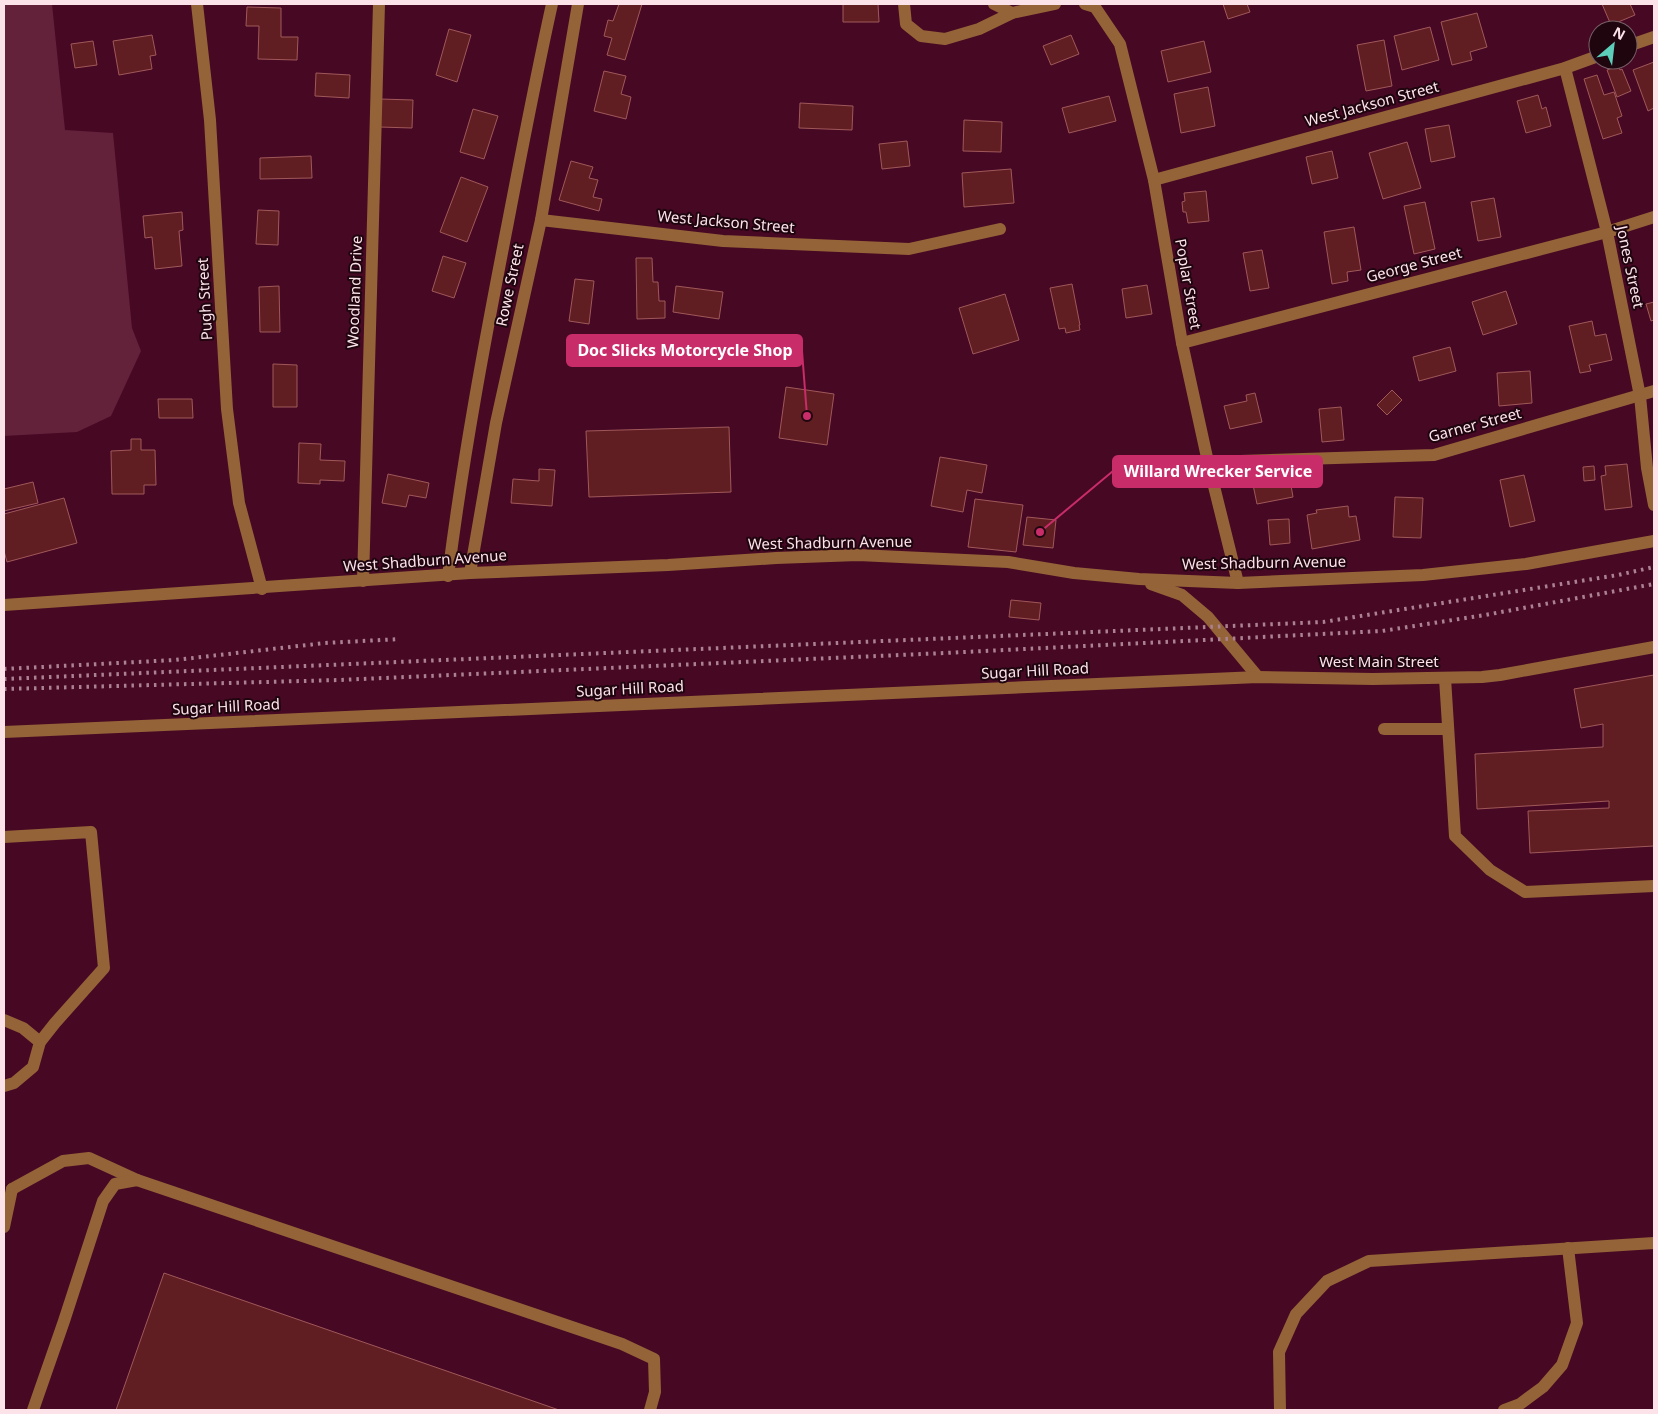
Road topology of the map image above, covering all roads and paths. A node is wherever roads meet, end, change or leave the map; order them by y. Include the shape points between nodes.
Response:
1 (197, 4) edge
2 (379, 4) edge
3 (552, 4) edge
4 (578, 4) edge
5 (904, 4) edge
6 (994, 4) edge
7 (1055, 4) edge
8 (1085, 4) edge
9 (1012, 13) junction
10 (1654, 37) edge
11 (1638, 43) edge
12 (1588, 60) edge
13 (1565, 68) junction
14 (1154, 180) junction
15 (1654, 217) edge
16 (541, 220) junction
17 (1000, 229) dead end
18 (1607, 232) junction
19 (1182, 343) junction
20 (1654, 391) edge
21 (1640, 396) junction
22 (1208, 462) junction
23 (1654, 505) edge
24 (1654, 540) edge
25 (470, 574) junction
26 (448, 576) junction
27 (1140, 580) junction
28 (364, 581) junction
29 (1238, 583) junction
30 (262, 589) junction
31 (4, 605) edge
32 (1654, 648) edge
33 (1258, 677) junction
34 (1444, 678) junction
35 (1384, 729) dead end
36 (1448, 729) junction
37 (4, 732) edge
38 (4, 837) edge
39 (1654, 886) edge
40 (4, 1020) edge
41 (40, 1042) junction
42 (4, 1086) edge
43 (137, 1180) junction
44 (8, 1187) edge
45 (4, 1227) edge
46 (1654, 1243) edge
47 (1568, 1248) junction
48 (33, 1410) edge
49 (650, 1410) edge
50 (1280, 1410) edge
51 (1504, 1410) edge

1 - 30 street, Pugh Street via 210,120 227,409 239,503
2 - 28 street, Woodland Drive
3 - 26 street via 490,312
4 - 16 street, Rowe Street
5 - 9 street via 906,24 921,36 945,39 979,29
6 - 9 street
7 - 9 street
8 - 14 street, Poplar Street via 1096,7 1120,44
10 - 11 street
12 - 13 street, West Jackson Street
13 - 14 street, West Jackson Street
13 - 18 street, Jones Street
14 - 19 street, Poplar Street
15 - 18 street, George Street
16 - 17 street, West Jackson Street via 723,241 909,249
16 - 25 street, Rowe Street via 496,423
18 - 19 street, George Street
18 - 21 street, Jones Street
19 - 22 street, Poplar Street
20 - 21 street, Garner Street
21 - 22 street, Garner Street via 1434,455
21 - 23 street, Jones Street
22 - 29 street, Poplar Street
24 - 29 street, West Shadburn Avenue via 1526,564 1423,575
25 - 26 street, West Shadburn Avenue
25 - 27 street, West Shadburn Avenue via 858,556 1008,562
26 - 28 street, West Shadburn Avenue
27 - 29 street, West Shadburn Avenue
27 - 33 street via 1182,595 1217,626
28 - 30 street, West Shadburn Avenue
30 - 31 street, West Shadburn Avenue
32 - 34 street, West Main Street via 1500,676
33 - 34 street, West Main Street
33 - 37 street, Sugar Hill Road
34 - 36 street
35 - 36 street
36 - 39 street via 1455,836 1490,870 1525,892
38 - 41 street via 91,832 104,968
40 - 41 street via 23,1028
41 - 42 street via 33,1067
43 - 44 street via 89,1158 63,1161
43 - 48 street via 116,1184 103,1201
43 - 49 street via 622,1344 654,1359 655,1392
44 - 45 street
46 - 47 street
47 - 50 street via 1368,1261 1327,1281 1296,1314 1279,1352
47 - 51 street via 1577,1323 1562,1365 1543,1388 1520,1404

